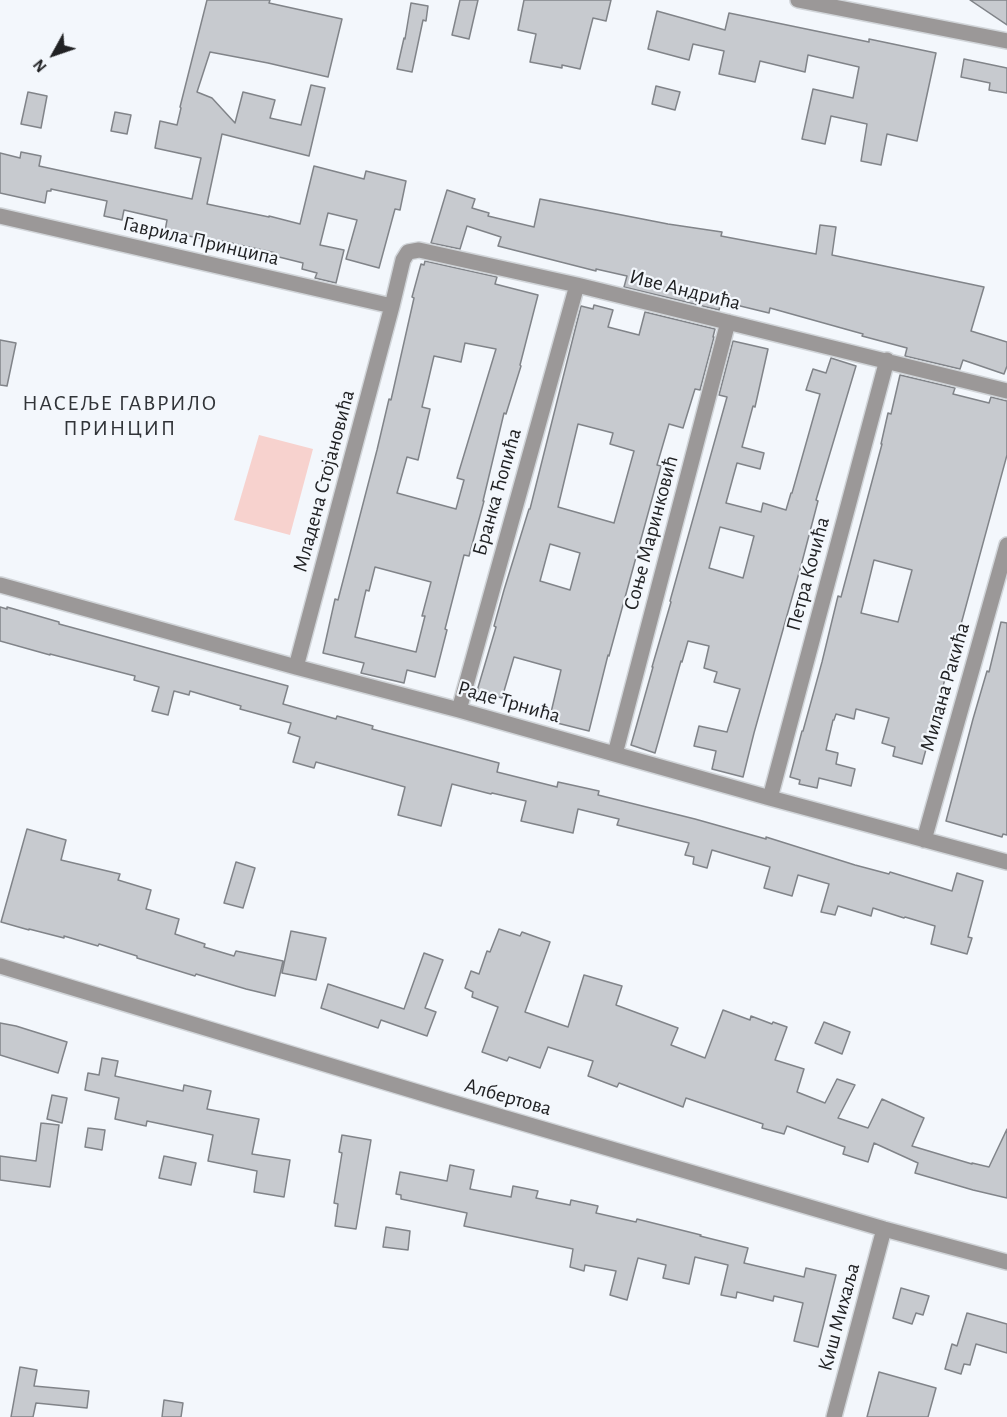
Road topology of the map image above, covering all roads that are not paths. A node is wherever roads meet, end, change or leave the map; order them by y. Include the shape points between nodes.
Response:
1 (798, 0) edge
2 (1007, 40) edge
3 (0, 216) edge
4 (577, 285) junction
5 (392, 306) junction
6 (728, 322) junction
7 (887, 360) junction
8 (1007, 391) edge
9 (1007, 545) edge
10 (0, 585) edge
11 (296, 667) junction
12 (459, 710) junction
13 (615, 754) junction
14 (770, 798) junction
15 (924, 840) junction
16 (1007, 862) edge
17 (0, 966) edge
18 (884, 1229) junction
19 (1007, 1262) edge
20 (834, 1417) edge

1 - 2 street
3 - 5 street, Гаврила Принципа
4 - 5 street, Иве Андрића via 419,250 408,252 403,260
4 - 6 street, Иве Андрића
4 - 12 street, Бранка Ћопића
5 - 11 street, Младена Стојановића
6 - 7 street, Иве Андрића
6 - 13 street, Соње Маринковић
7 - 8 street, Иве Андрића
7 - 14 street, Петра Кочића
9 - 15 street, Милана Ракића
10 - 11 street, Раде Трнића
11 - 12 street, Раде Трнића
12 - 13 street, Раде Трнића
13 - 14 street, Раде Трнића
14 - 15 street, Раде Трнића
15 - 16 street, Раде Трнића
17 - 18 street, Албертова
18 - 19 street, Албертова
18 - 20 street, Киш Михаља

